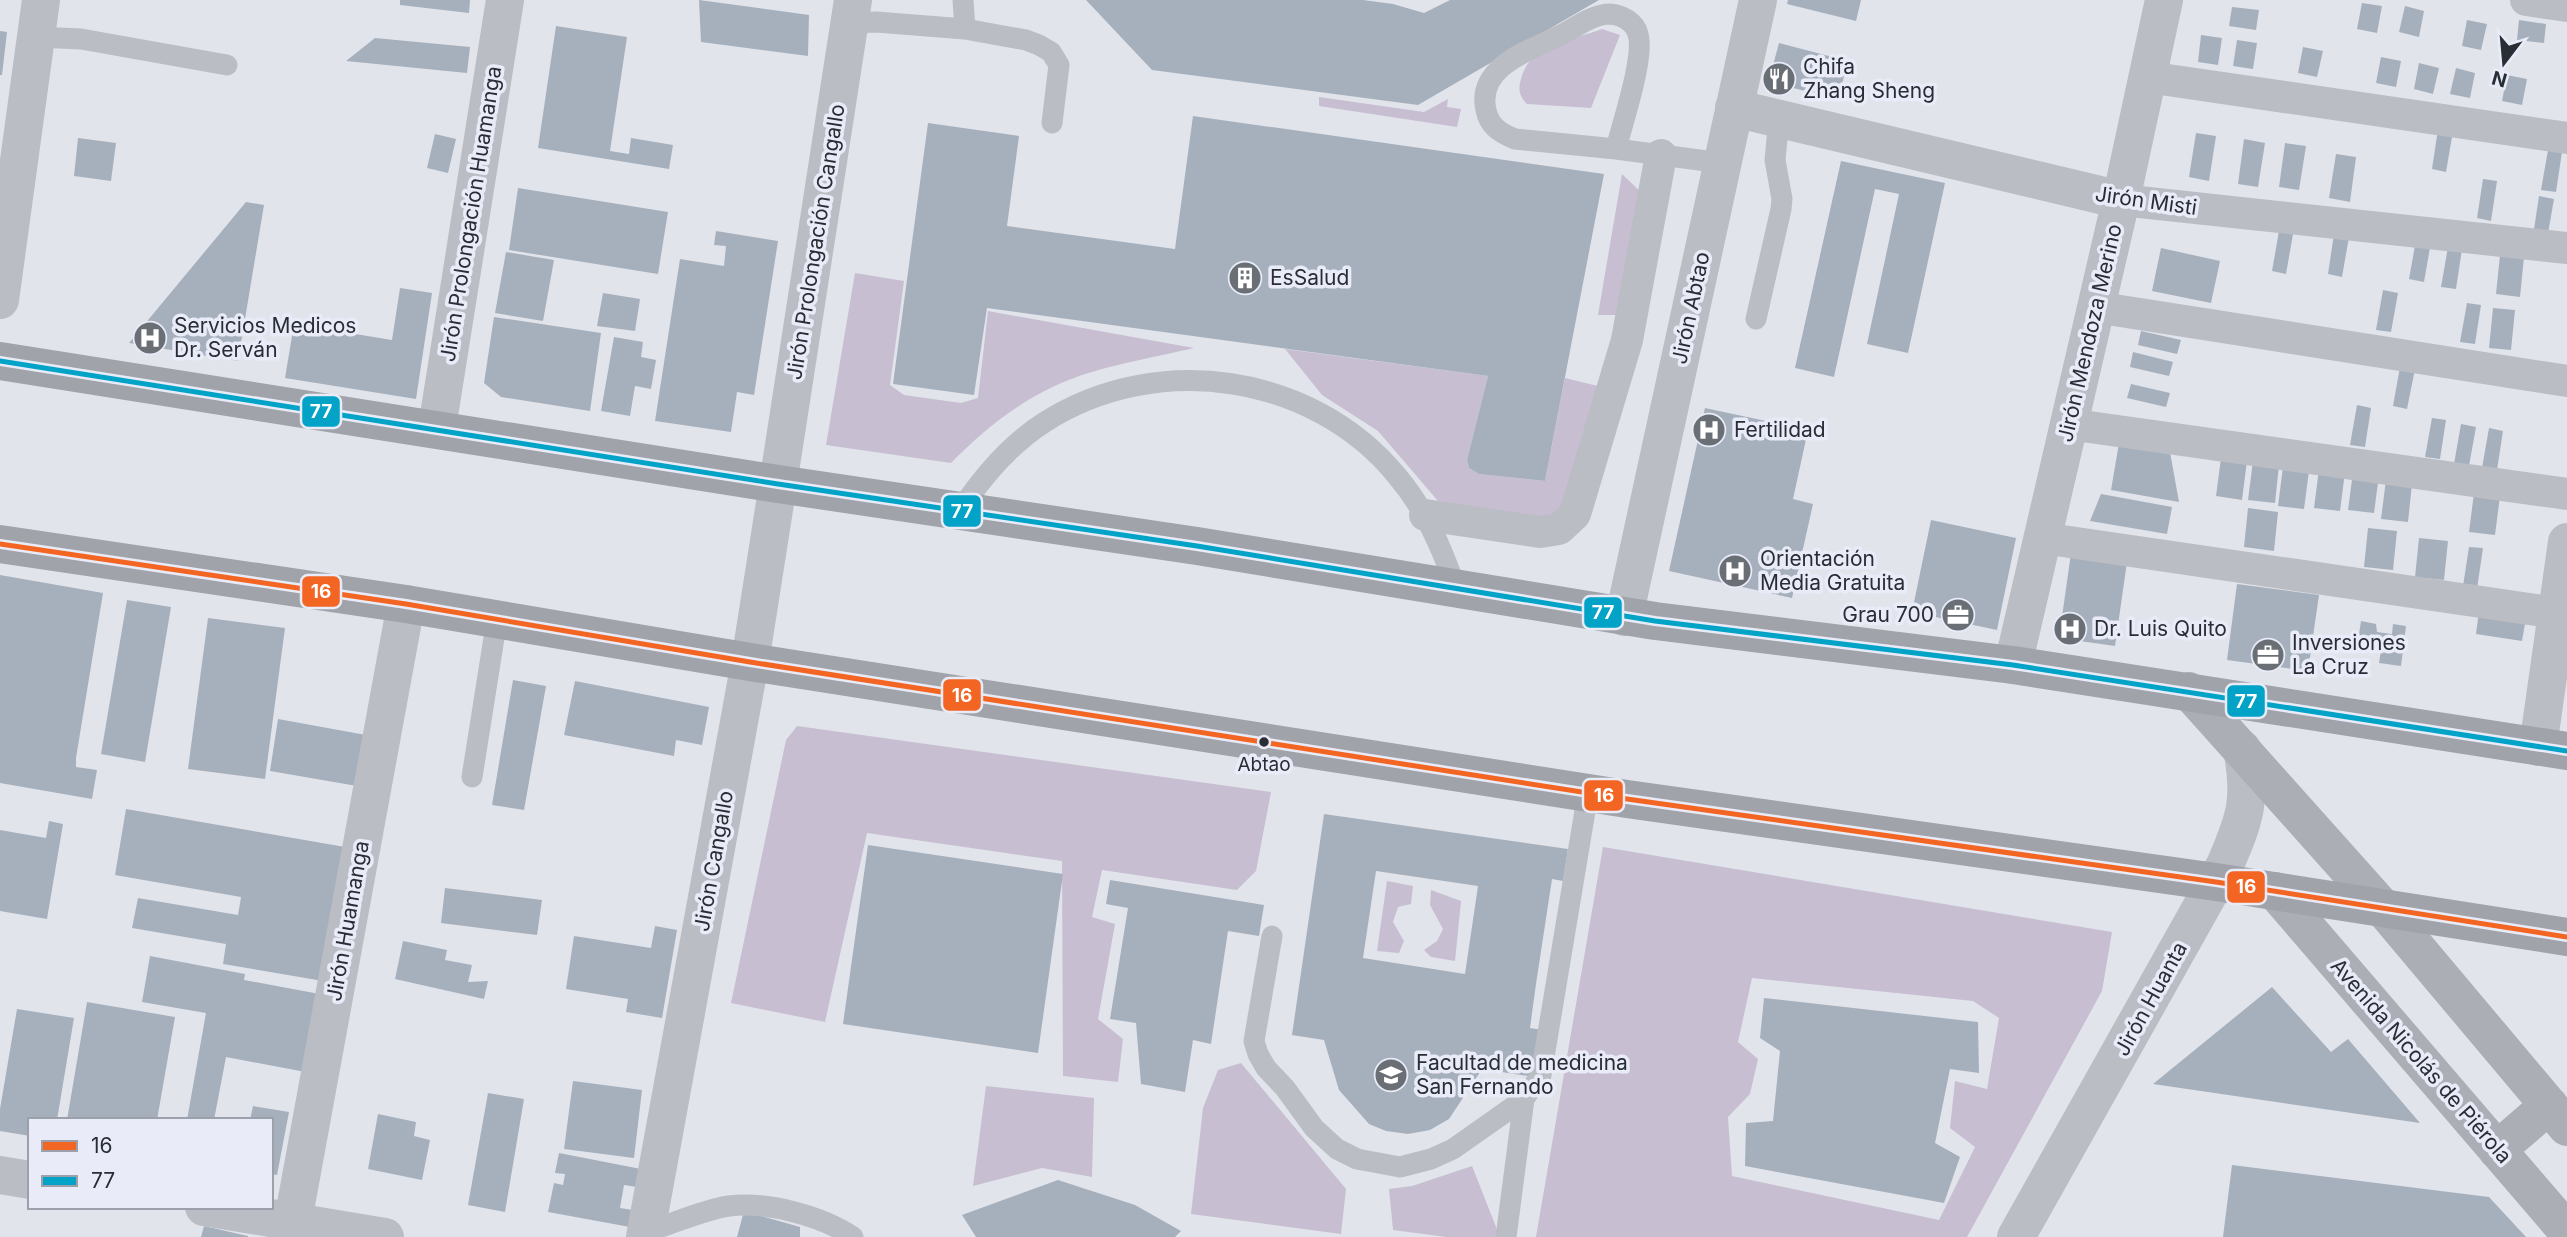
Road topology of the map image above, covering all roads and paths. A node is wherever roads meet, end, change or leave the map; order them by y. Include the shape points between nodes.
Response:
1 (505, 0) edge
2 (963, 0) edge
3 (1758, 0) edge
4 (2164, 0) edge
5 (2526, 0) edge
6 (2567, 6) edge
7 (852, 11) edge
8 (39, 18) edge
9 (965, 29) junction
10 (227, 65) dead end
11 (2147, 77) junction
12 (1734, 108) junction
13 (13, 113) edge
14 (1779, 118) junction
15 (1052, 123) dead end
16 (2567, 138) edge
17 (1616, 149) junction
18 (1661, 155) junction
19 (1722, 163) junction
20 (2121, 200) junction
21 (2567, 248) edge
22 (0, 300) edge
23 (2095, 307) junction
24 (1756, 319) dead end
25 (0, 361) edge
26 (2567, 381) edge
27 (2068, 424) junction
28 (437, 428) junction
29 (2567, 494) edge
30 (776, 496) junction
31 (961, 509) junction
32 (1425, 515) junction
33 (2042, 538) junction
34 (2567, 542) edge
35 (0, 544) edge
36 (1456, 589) junction
37 (406, 604) junction
38 (2557, 613) junction
39 (1625, 617) junction
40 (497, 620) junction
41 (752, 650) junction
42 (2013, 665) junction
43 (2189, 691) junction
44 (2233, 739) junction
45 (2552, 749) edge
46 (472, 777) dead end
47 (1588, 793) junction
48 (2221, 874) junction
49 (2275, 891) junction
50 (2372, 896) junction
51 (1272, 936) dead end
52 (2567, 937) edge
53 (1524, 1100) junction
54 (2558, 1116) edge
55 (2497, 1150) junction
56 (0, 1175) edge
57 (28, 1180) edge
58 (212, 1209) edge
59 (291, 1229) edge
60 (2567, 1231) edge
61 (646, 1234) edge
62 (385, 1237) edge
63 (853, 1237) edge
64 (1506, 1237) edge
65 (2016, 1237) edge

1 - 28 street, Jirón Prolongación Huamanga
2 - 9 lane
3 - 12 street, Jirón Abtao
4 - 11 street, Jirón Mendoza Merino
5 - 6 street
7 - 9 lane via 876,22
7 - 30 street, Jirón Prolongación Cangallo
8 - 10 lane via 81,39
8 - 13 street
9 - 15 lane via 1026,40 1051,52 1059,65
11 - 16 street
11 - 20 street, Jirón Mendoza Merino
12 - 14 street, Jirón Misti
12 - 19 street, Jirón Abtao
13 - 22 street
14 - 20 street, Jirón Misti
14 - 24 lane via 1775,160 1781,209
17 - 17 lane via 1501,134 1486,113 1488,84 1500,67 1598,16 1621,16 1636,28 1640,47
17 - 18 lane
18 - 19 lane
18 - 32 street via 1627,340 1576,514 1559,529 1539,532
19 - 39 street, Jirón Abtao
20 - 21 street, Jirón Misti
20 - 23 street, Jirón Mendoza Merino
23 - 26 street
23 - 27 street, Jirón Mendoza Merino
25 - 28 main road
27 - 29 street
27 - 33 street, Jirón Mendoza Merino
28 - 30 main road
30 - 31 main road
30 - 41 street, Jirón Cangallo
31 - 32 lane via 1007,451 1044,422 1097,396 1178,379 1225,381 1274,392 1320,412 1361,440 1388,466
31 - 36 main road
32 - 36 lane
33 - 38 street
33 - 42 street, Jirón Mendoza Merino
34 - 38 street
35 - 37 main road
36 - 39 main road
37 - 40 main road
37 - 59 street, Jirón Huamanga
38 - 45 street
39 - 42 main road
40 - 41 main road
40 - 46 lane
41 - 47 main road
41 - 61 street, Jirón Cangallo
42 - 43 main road
43 - 44 main road
43 - 45 main road
44 - 48 street, Jirón Huanta via 2248,780 2246,806
44 - 50 main road
47 - 48 main road
47 - 53 lane via 1541,1075
48 - 49 main road
48 - 65 street, Jirón Huanta
49 - 50 main road
49 - 55 main road, Avenida Nicolás de Piérola
50 - 52 main road
50 - 54 main road
51 - 53 lane via 1254,1041 1266,1068 1336,1149 1357,1159 1401,1167 1453,1149
53 - 64 lane
54 - 55 main road
55 - 60 main road, Avenida Nicolás de Piérola
56 - 57 street
58 - 59 street
59 - 62 street
61 - 63 lane via 727,1206 750,1205 813,1216

